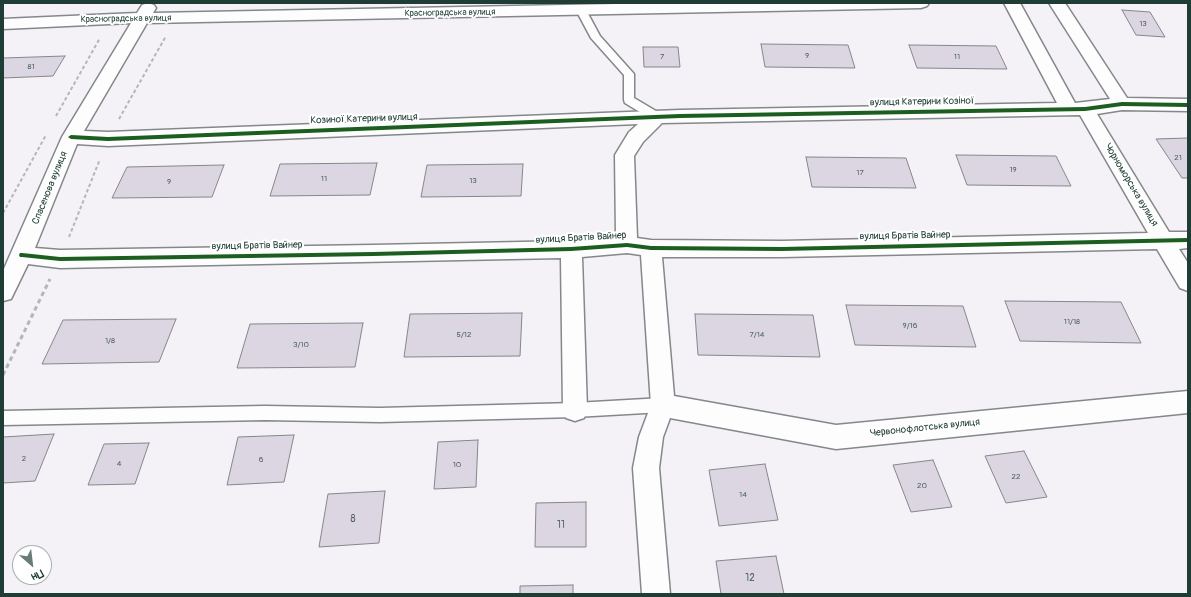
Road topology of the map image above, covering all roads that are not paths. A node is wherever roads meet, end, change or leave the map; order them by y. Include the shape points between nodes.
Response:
1 (921, 3) edge
2 (1012, 3) edge
3 (1057, 3) edge
4 (146, 10) edge
5 (581, 10) junction
6 (3, 24) edge
7 (1122, 104) junction
8 (1188, 105) edge
9 (1077, 109) junction
10 (657, 117) junction
11 (71, 137) junction
12 (1164, 240) junction
13 (1188, 240) edge
14 (627, 245) junction
15 (651, 248) junction
16 (571, 249) junction
17 (22, 256) junction
18 (1188, 282) edge
19 (3, 292) edge
20 (1188, 402) edge
21 (663, 405) junction
22 (575, 410) junction
23 (3, 418) edge
24 (656, 594) edge

1 - 5 street, Красноградська вулиця
2 - 9 street, Чорноморська вулиця
3 - 7 street
4 - 5 street, Красноградська вулиця via 176,18
4 - 6 street, Красноградська вулиця
4 - 11 street, Спасенова вулиця
5 - 10 lane via 596,38 629,74 629,100
7 - 8 street, вулиця Катерини Козіної
7 - 9 street, вулиця Катерини Козіної
9 - 10 street, вулиця Катерини Козіної
9 - 12 street, Чорноморська вулиця
10 - 11 street, Козиної Катерини вулиця via 108,139
10 - 14 street via 636,137 624,155
11 - 17 street, Спасенова вулиця
12 - 13 street, вулиця Братів Вайнер
12 - 15 street, вулиця Братів Вайнер via 782,249
12 - 18 street, Чорноморська вулиця
14 - 15 street, вулиця Братів Вайнер
14 - 16 street, вулиця Братів Вайнер
15 - 21 street
16 - 17 street, вулиця Братів Вайнер via 60,259
16 - 22 street
17 - 19 street, Спасенова вулиця
20 - 21 street, Червонофлотська вулиця via 836,437
21 - 22 lane
21 - 24 street via 651,437 646,468
22 - 23 lane via 380,416 265,414

